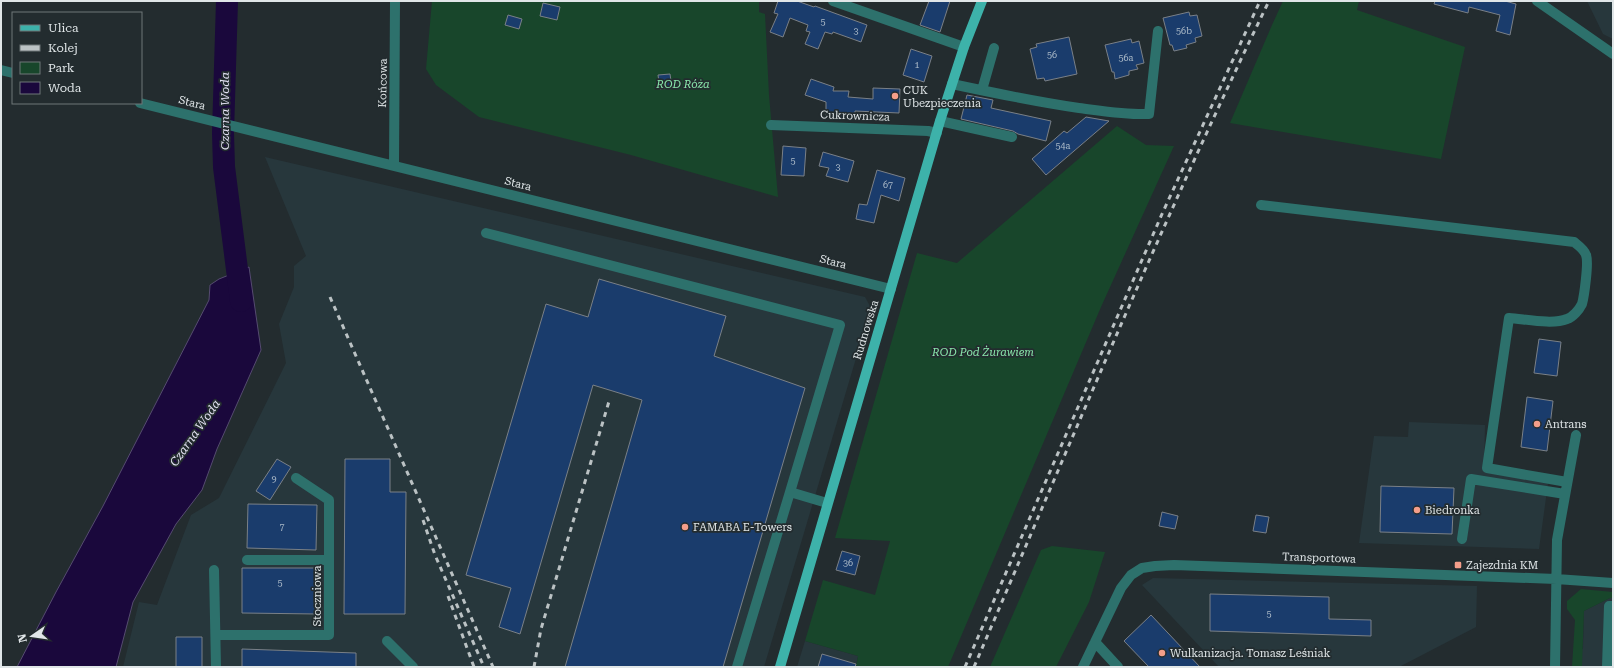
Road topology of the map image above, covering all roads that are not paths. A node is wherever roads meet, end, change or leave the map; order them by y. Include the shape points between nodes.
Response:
1 (396, 1) edge
2 (834, 1) edge
3 (982, 1) edge
4 (1542, 2) edge
5 (1158, 31) dead end
6 (964, 47) junction
7 (994, 48) dead end
8 (1613, 54) edge
9 (1, 70) edge
10 (12, 72) edge
11 (952, 84) junction
12 (982, 90) junction
13 (142, 103) edge
14 (940, 121) junction
15 (771, 125) dead end
16 (937, 133) junction
17 (1012, 137) dead end
18 (394, 166) junction
19 (1261, 205) dead end
20 (486, 233) dead end
21 (891, 289) junction
22 (1576, 435) dead end
23 (296, 478) dead end
24 (1567, 482) junction
25 (790, 492) junction
26 (1565, 494) junction
27 (827, 503) junction
28 (1462, 539) dead end
29 (247, 560) dead end
30 (329, 560) junction
31 (214, 570) dead end
32 (1556, 579) junction
33 (1613, 583) edge
34 (1613, 606) edge
35 (216, 635) junction
36 (387, 641) dead end
37 (1095, 642) junction
38 (216, 667) edge
39 (413, 667) edge
40 (737, 667) edge
41 (780, 667) edge
42 (1083, 667) edge
43 (1118, 667) edge
44 (1555, 667) edge
45 (1607, 667) edge

1 - 18 street, Końcowa
2 - 6 street
3 - 6 main road, Rudnowska
4 - 8 street
5 - 12 street via 1150,114 1129,115
6 - 11 main road, Rudnowska
7 - 12 street
9 - 10 street
11 - 12 street
11 - 14 main road, Rudnowska
13 - 18 street, Stara
14 - 16 main road, Rudnowska
14 - 17 street
15 - 16 street, Cukrownicza
16 - 21 main road, Rudnowska
18 - 21 street, Stara
19 - 24 street via 1574,242 1582,248 1588,262 1582,304 1576,314 1567,320 1556,321 1509,318 1486,468
20 - 25 street via 840,325
21 - 27 main road, Rudnowska
22 - 24 street
23 - 30 street, Stoczniowa via 329,500
24 - 26 street
25 - 27 street
25 - 40 street
26 - 28 street via 1471,479
26 - 32 street via 1557,540
27 - 41 main road, Rudnowska
29 - 30 street
30 - 35 street, Stoczniowa via 329,636
31 - 35 street
32 - 33 street, Transportowa
32 - 37 street, Transportowa via 1155,566 1142,568 1131,575 1121,588
32 - 44 street
34 - 45 street via 1609,606
35 - 38 street
36 - 39 street
37 - 42 street, Transportowa
37 - 43 street

